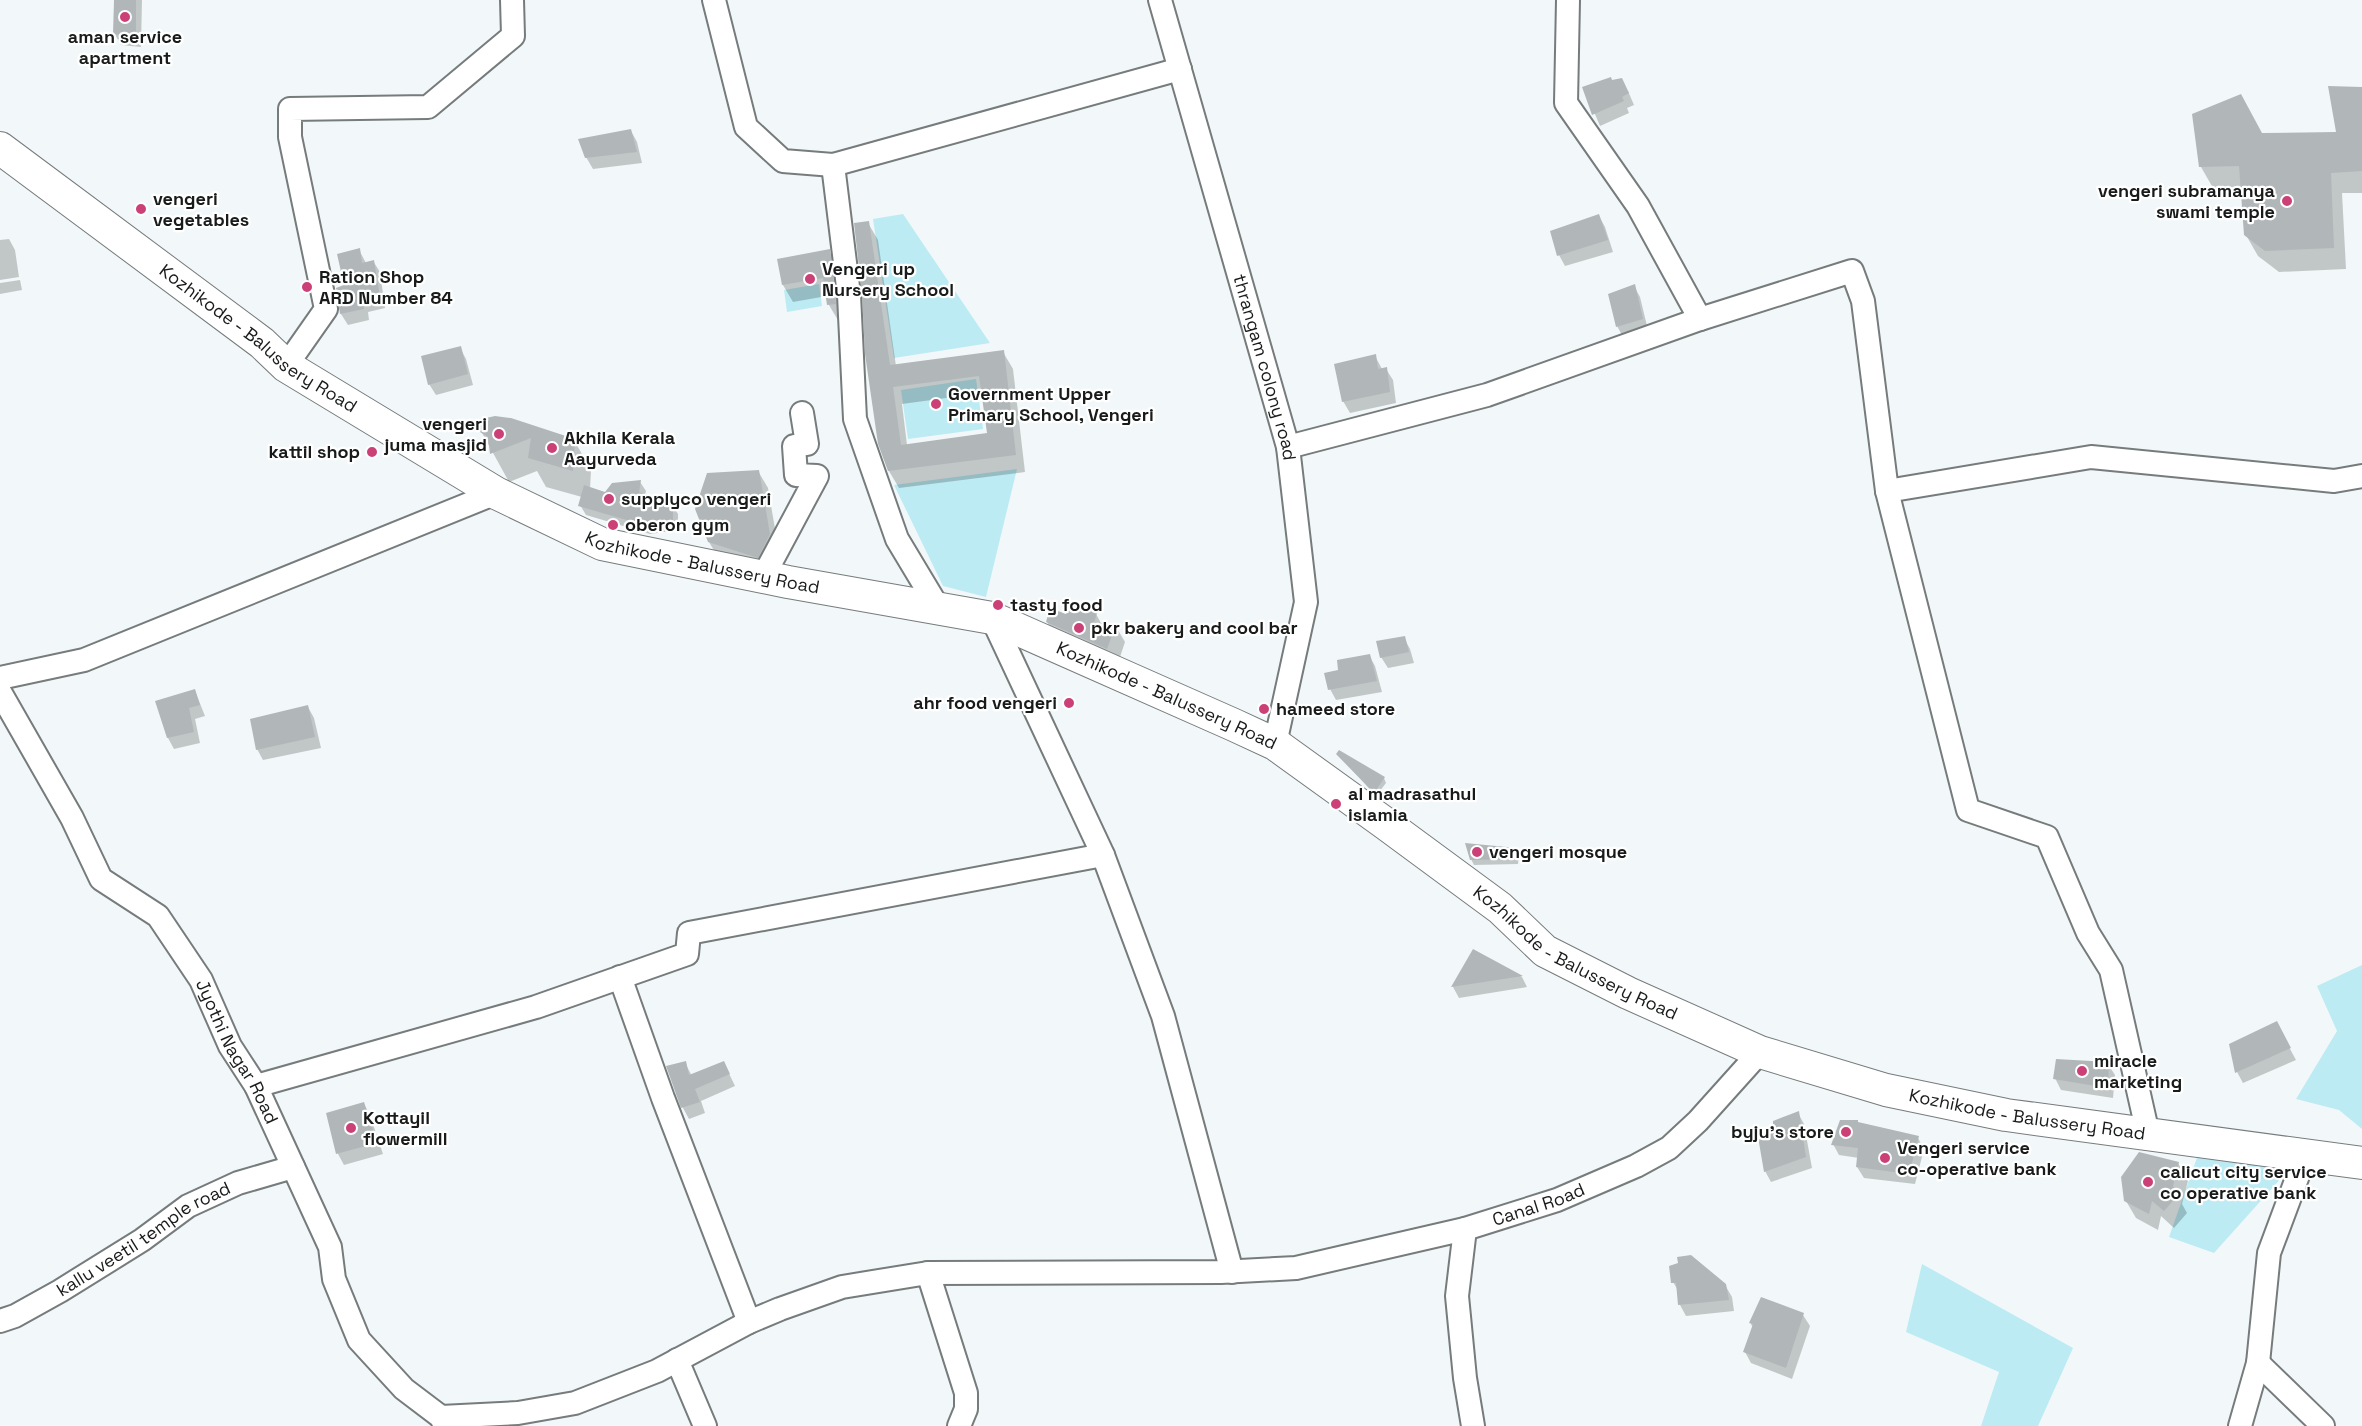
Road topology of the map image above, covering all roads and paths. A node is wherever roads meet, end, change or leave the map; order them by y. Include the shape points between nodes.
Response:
1 (512, 0) edge
2 (714, 0) edge
3 (1160, 0) edge
4 (1568, 0) edge
5 (1180, 69) junction
6 (0, 148) edge
7 (833, 165) junction
8 (1700, 320) junction
9 (286, 366) junction
10 (802, 413) dead end
11 (1288, 447) junction
12 (2362, 476) edge
13 (1887, 491) junction
14 (496, 493) junction
15 (763, 577) junction
16 (939, 609) junction
17 (992, 618) junction
18 (0, 678) edge
19 (0, 692) edge
20 (1275, 744) junction
21 (1103, 855) junction
22 (620, 977) junction
23 (1760, 1052) junction
24 (256, 1086) junction
25 (2148, 1134) junction
26 (2306, 1154) junction
27 (2362, 1163) edge
28 (293, 1167) junction
29 (1465, 1229) junction
30 (1232, 1272) junction
31 (928, 1273) junction
32 (0, 1321) edge
33 (749, 1322) junction
34 (677, 1360) junction
35 (2258, 1363) junction
36 (443, 1421) edge
37 (705, 1426) edge
38 (959, 1426) edge
39 (1473, 1426) edge
40 (2240, 1426) edge
41 (2323, 1426) edge

1 - 9 street via 513,36 428,107 290,109 290,137 326,309
2 - 7 street via 746,127 783,161
3 - 5 street, thrangam colony road
4 - 8 street via 1566,103 1638,206
5 - 7 street
5 - 11 street, thrangam colony road
6 - 9 main road, Kozhikode - Balussery Road via 262,343
7 - 16 street via 849,295 855,419 897,539
8 - 11 street via 1487,395
8 - 13 street via 1852,271 1863,301
9 - 14 main road, Kozhikode - Balussery Road
10 - 15 street via 807,444 794,446 796,475 817,476
11 - 20 street, thrangam colony road via 1306,602
12 - 13 street via 2334,481 2091,457
13 - 25 street via 1968,810 2046,837 2088,933 2111,970
14 - 15 main road, Kozhikode - Balussery Road via 602,544
14 - 18 street via 84,660
15 - 16 main road, Kozhikode - Balussery Road
16 - 17 main road, Kozhikode - Balussery Road
17 - 20 main road, Kozhikode - Balussery Road
17 - 21 street
19 - 24 street, Jyothi Nagar Road via 72,818 101,879 158,916 201,980 230,1046
20 - 23 main road, Kozhikode - Balussery Road via 1500,908 1545,951
21 - 22 street via 689,933 687,954
21 - 30 street via 1163,1016
22 - 24 street via 536,1007
22 - 33 street
23 - 25 main road, Kozhikode - Balussery Road via 1886,1090 2006,1115
23 - 29 street, Canal Road via 1669,1148 1557,1200
24 - 28 street, Jyothi Nagar Road
25 - 26 main road, Kozhikode - Balussery Road
26 - 27 main road, Kozhikode - Balussery Road
26 - 35 street via 2269,1252
28 - 32 street, kallu veetil temple road via 238,1184 188,1206 60,1291
28 - 36 street, Jyothi Nagar Road via 330,1247 334,1279 359,1340 404,1389
29 - 30 street, Canal Road via 1296,1268
29 - 39 street via 1457,1296
30 - 31 street, Canal Road
31 - 33 street, Canal Road via 842,1287
31 - 38 street via 966,1393 966,1409
33 - 34 street, Canal Road
34 - 36 street, Canal Road via 575,1403
34 - 37 street
35 - 40 street
35 - 41 street

